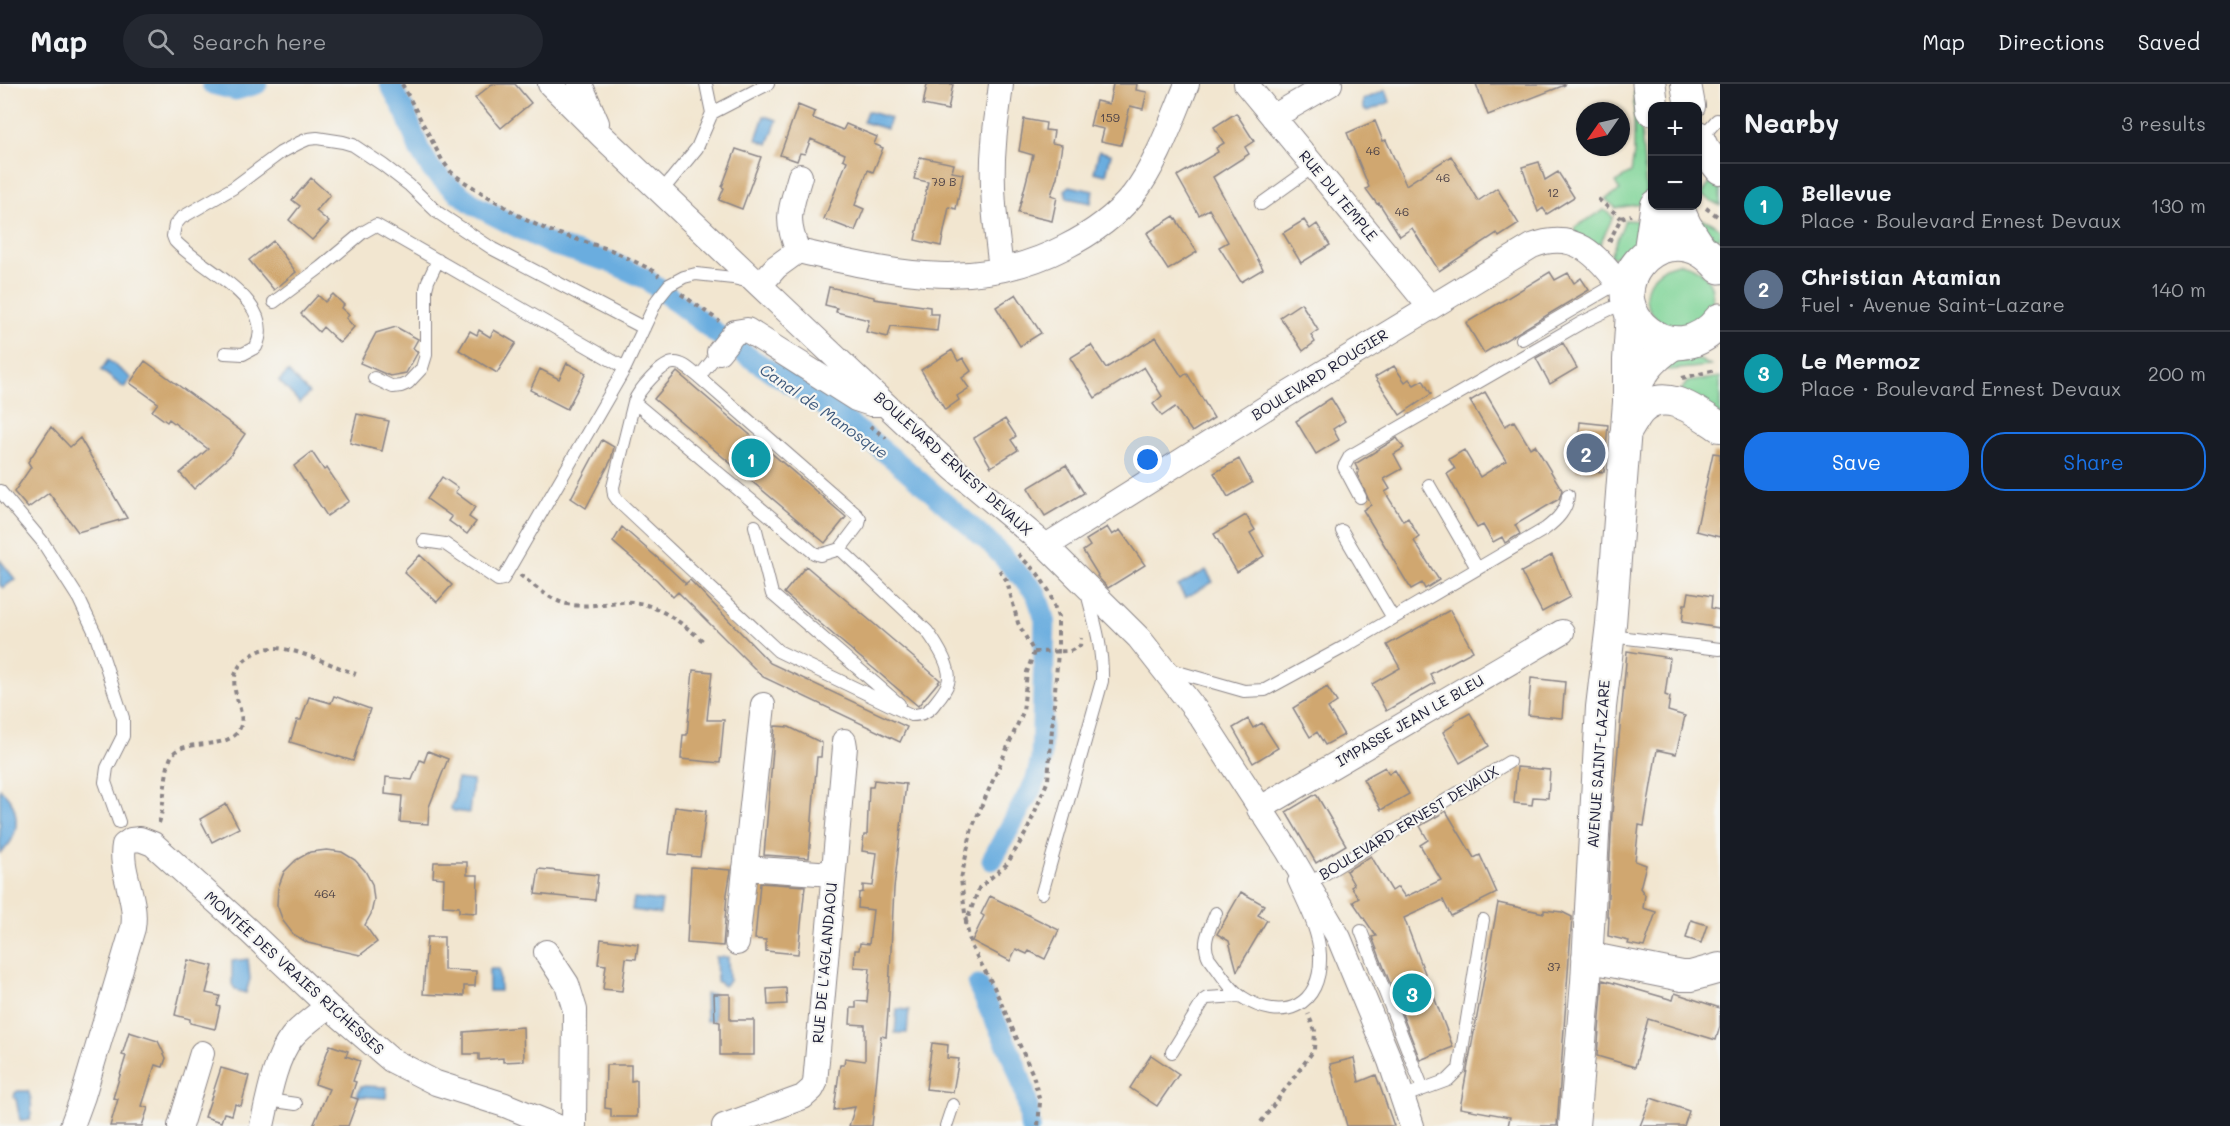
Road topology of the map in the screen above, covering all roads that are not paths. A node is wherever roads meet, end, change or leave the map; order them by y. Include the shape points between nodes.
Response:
1 (550, 84) edge
2 (580, 84) edge
3 (706, 84) edge
4 (768, 84) edge
5 (1001, 84) edge
6 (1187, 84) edge
7 (1246, 84) edge
8 (1330, 84) edge
9 (1648, 84) edge
10 (1686, 84) edge
11 (1652, 102) edge
12 (1689, 102) edge
13 (712, 113) junction
14 (1273, 117) junction
15 (1706, 132) edge
16 (602, 136) junction
17 (1314, 166) junction
18 (1720, 169) edge
19 (800, 176) dead end
20 (661, 192) junction
21 (1261, 204) dead end
22 (1656, 210) edge
23 (1678, 210) edge
24 (798, 251) junction
25 (1713, 257) edge
26 (438, 260) junction
27 (1001, 269) junction
28 (760, 285) junction
29 (1632, 286) junction
30 (274, 302) dead end
31 (1430, 307) junction
32 (1720, 320) edge
33 (644, 328) junction
34 (1522, 339) dead end
35 (729, 340) joint
36 (1680, 343) junction
37 (225, 352) dead end
38 (1720, 356) edge
39 (625, 368) junction
40 (699, 377) junction
41 (374, 378) dead end
42 (634, 402) junction
43 (1628, 402) junction
44 (885, 404) junction
45 (1720, 427) edge
46 (1625, 434) junction
47 (1429, 485) dead end
48 (0, 491) edge
49 (1568, 495) dead end
50 (1360, 497) dead end
51 (755, 526) dead end
52 (1342, 531) dead end
53 (424, 541) dead end
54 (1046, 546) junction
55 (840, 549) junction
56 (1477, 568) junction
57 (1081, 579) junction
58 (1394, 618) junction
59 (1562, 632) dead end
60 (1610, 636) junction
61 (1720, 649) edge
62 (1163, 668) junction
63 (763, 705) dead end
64 (911, 715) junction
65 (843, 741) dead end
66 (1509, 762) dead end
67 (1259, 809) junction
68 (134, 835) junction
69 (1288, 851) junction
70 (745, 868) junction
71 (833, 874) junction
72 (1308, 884) junction
73 (1042, 893) dead end
74 (1216, 913) dead end
75 (1483, 920) dead end
76 (1361, 931) dead end
77 (738, 943) dead end
78 (546, 952) dead end
79 (1587, 957) junction
80 (1720, 968) edge
81 (1239, 996) junction
82 (328, 1006) junction
83 (1172, 1052) dead end
84 (202, 1053) dead end
85 (1413, 1093) junction
86 (268, 1100) junction
87 (296, 1104) dead end
88 (952, 1105) dead end
89 (72, 1126) edge
90 (180, 1126) edge
91 (262, 1126) edge
92 (556, 1126) edge
93 (574, 1126) edge
94 (724, 1126) edge
95 (946, 1126) edge
96 (1412, 1126) edge
97 (1574, 1126) edge

1 - 16 street, BOULEVARD ERNEST DEVAUX
2 - 16 street
3 - 13 lane
4 - 13 lane
5 - 27 street via 994,144 993,205
6 - 27 street via 1146,175 1116,213 1055,252
7 - 14 street, RUE DU TEMPLE
8 - 14 street
9 - 11 main road
10 - 12 street
13 - 20 lane via 697,148
14 - 17 street, RUE DU TEMPLE
15 - 18 street
16 - 20 street, BOULEVARD ERNEST DEVAUX
17 - 21 lane
17 - 31 street, RUE DU TEMPLE
19 - 24 street via 788,216
20 - 28 street, BOULEVARD ERNEST DEVAUX
22 - 29 main road
23 - 25 main road via 1685,226
24 - 27 street via 910,274 954,276
24 - 28 street
25 - 29 main road via 1688,245 1661,246
26 - 30 lane via 376,225
26 - 39 lane
26 - 41 lane via 426,289 426,355 422,368 401,386 393,387
28 - 33 lane via 732,278 684,276 669,285 657,300
28 - 44 street, BOULEVARD ERNEST DEVAUX
29 - 31 street, BOULEVARD ROUGIER via 1616,267 1574,243 1546,241
29 - 34 lane
29 - 36 main road via 1638,324 1660,340
29 - 43 street, AVENUE SAINT-LAZARE
29 - 50 lane via 1612,308 1350,456 1344,467
31 - 54 street, BOULEVARD ROUGIER
32 - 36 main road via 1700,339
33 - 37 lane via 474,238 353,145 308,139 280,153 175,225 175,241 233,287 257,317 260,334 256,347 243,354
33 - 39 lane
35 - 40 lane
35 - 44 street via 743,329 751,332 861,401
36 - 38 main road
36 - 43 street via 1658,355 1644,370
39 - 53 lane via 503,579 498,580 445,544
40 - 42 lane via 675,362 640,390
40 - 55 lane via 857,515 859,524
42 - 55 lane via 814,553
42 - 64 lane via 613,487 619,502 778,651
43 - 46 street, AVENUE SAINT-LAZARE
44 - 54 street, BOULEVARD ERNEST DEVAUX via 954,470
45 - 46 street via 1671,401 1645,407
46 - 60 street, AVENUE SAINT-LAZARE
47 - 56 lane
48 - 68 lane via 42,541 95,633 123,717 123,736 107,768 105,782 112,806
49 - 56 lane via 1554,521
51 - 64 lane via 772,594
52 - 58 lane
54 - 57 street, BOULEVARD ERNEST DEVAUX
55 - 64 lane via 927,631 942,655 949,678 945,689 931,709
56 - 58 lane
57 - 62 street, BOULEVARD ERNEST DEVAUX
57 - 73 lane via 1100,640 1101,681
58 - 62 lane via 1265,690 1244,691
59 - 67 street, IMPASSE JEAN LE BLEU
60 - 61 lane
60 - 79 street, AVENUE SAINT-LAZARE via 1601,707
62 - 67 street, BOULEVARD ERNEST DEVAUX via 1201,717
63 - 70 street
65 - 71 street, RUE DE L'AGLANDAOU
66 - 72 lane, BOULEVARD ERNEST DEVAUX
67 - 69 street, BOULEVARD ERNEST DEVAUX
68 - 82 street, MONTÉE DES VRAIES RICHESSES via 249,931
68 - 89 street via 124,845 123,858 133,899 133,928
69 - 72 street, BOULEVARD ERNEST DEVAUX
69 - 81 lane via 1292,875 1319,948 1317,981 1301,1002 1283,1011 1270,1011
70 - 71 street
70 - 77 street
71 - 94 street, RUE DE L'AGLANDAOU via 812,1089 796,1100
72 - 85 street, BOULEVARD ERNEST DEVAUX via 1347,954
74 - 81 lane via 1205,942 1206,952
75 - 85 lane via 1459,1069 1448,1080
76 - 85 lane
78 - 93 street via 567,984 575,1010
79 - 80 street via 1682,976
79 - 97 street, AVENUE SAINT-LAZARE
81 - 83 lane via 1204,1000
82 - 86 street via 291,1038
82 - 92 street, MONTÉE DES VRAIES RICHESSES via 402,1068
84 - 90 street
85 - 96 street, BOULEVARD ERNEST DEVAUX
86 - 87 lane
86 - 91 street
88 - 95 lane

